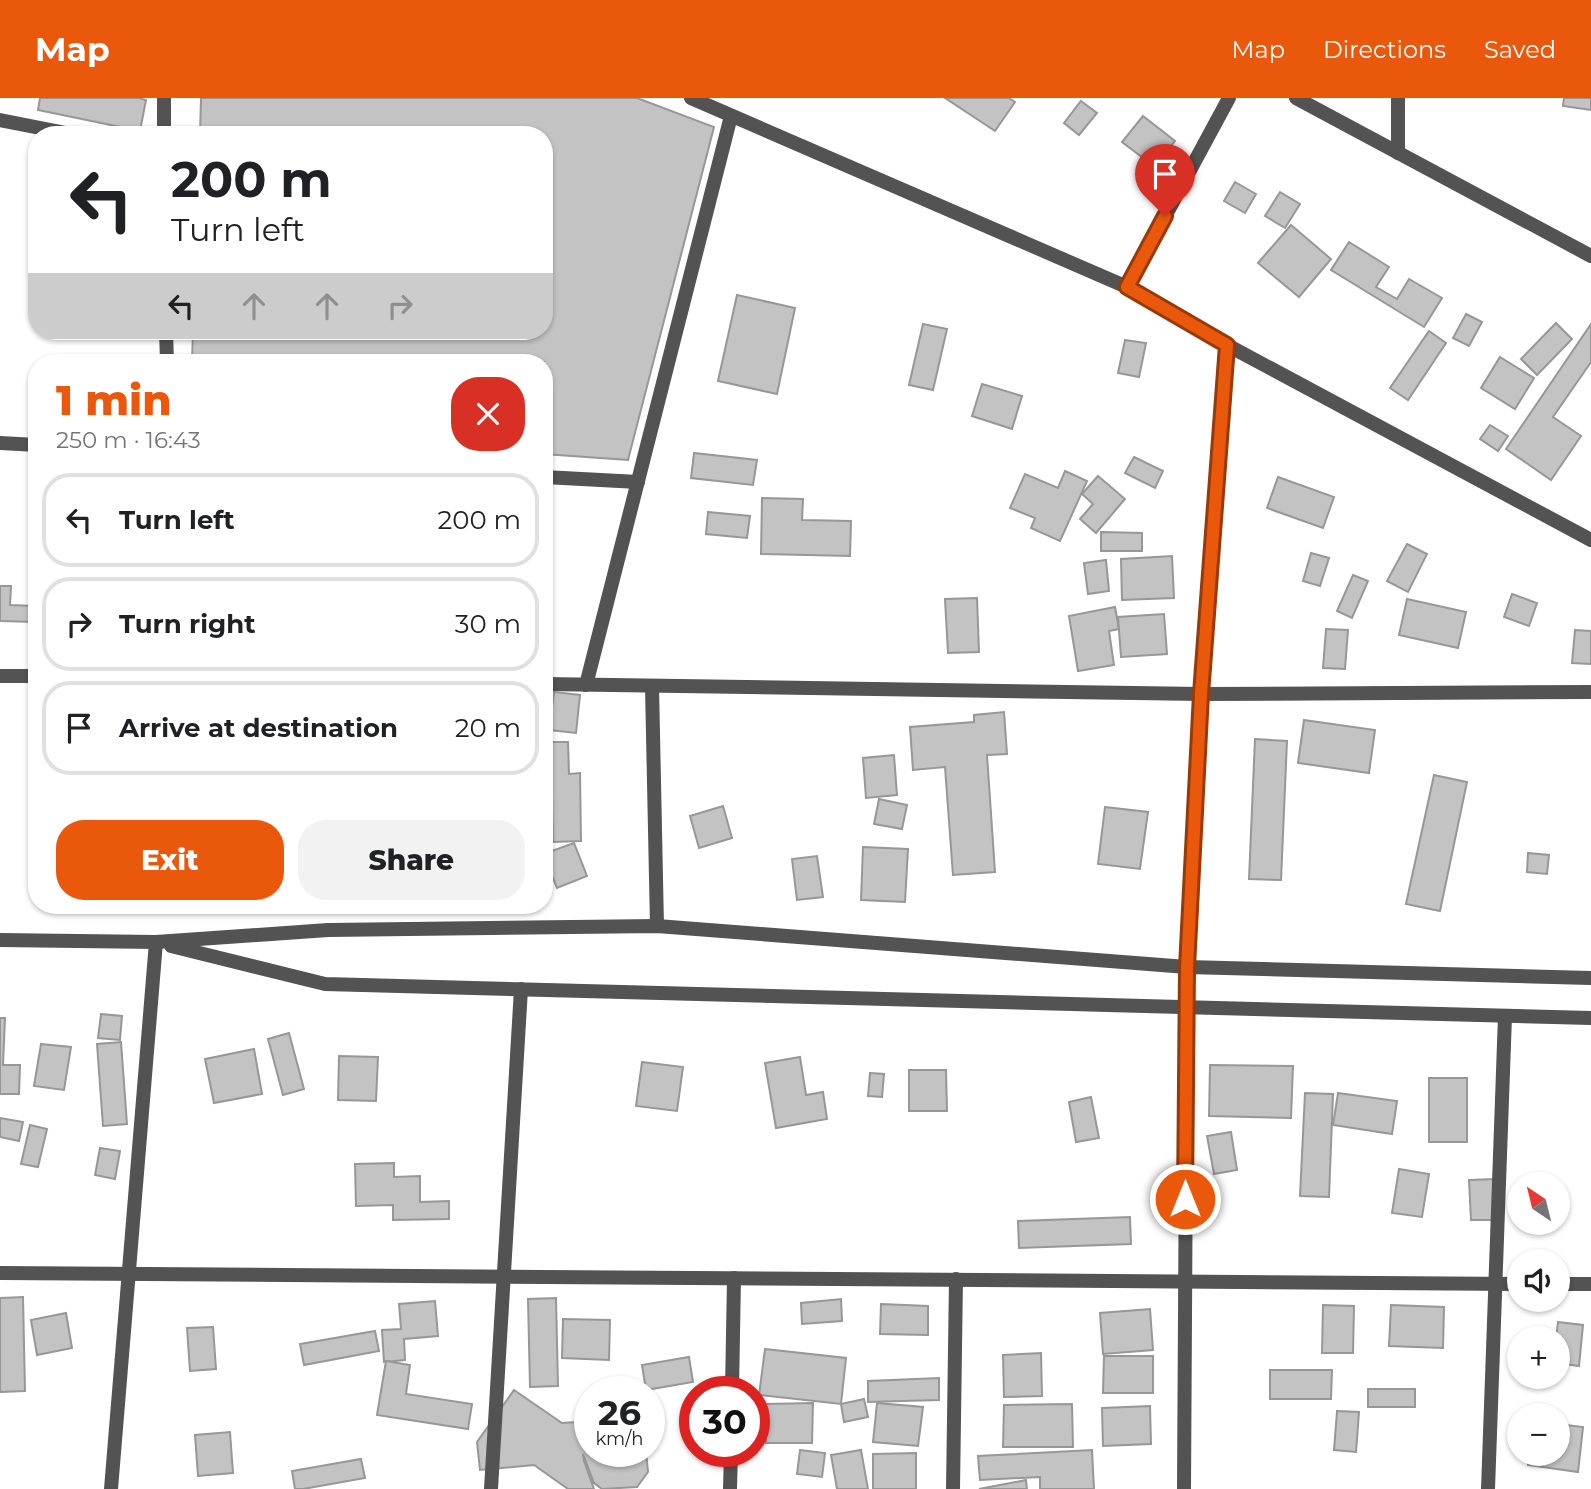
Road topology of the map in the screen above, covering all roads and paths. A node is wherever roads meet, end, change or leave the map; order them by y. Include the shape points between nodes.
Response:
1 (164, 98) edge
2 (691, 98) edge
3 (1229, 98) edge
4 (1296, 98) edge
5 (1398, 98) edge
6 (731, 116) junction
7 (0, 120) edge
8 (30, 126) edge
9 (164, 126) edge
10 (1398, 153) junction
11 (1591, 256) edge
12 (1127, 287) junction
13 (1227, 345) junction
14 (0, 443) edge
15 (28, 445) edge
16 (553, 477) edge
17 (638, 482) junction
18 (1591, 540) edge
19 (0, 676) edge
20 (28, 676) edge
21 (553, 684) edge
22 (586, 685) junction
23 (652, 686) junction
24 (1591, 692) edge
25 (1201, 694) junction
26 (657, 926) junction
27 (0, 940) edge
28 (156, 942) junction
29 (1187, 967) junction
30 (1591, 978) edge
31 (521, 989) junction
32 (1186, 1007) junction
33 (1505, 1016) junction
34 (1591, 1018) edge
35 (0, 1273) edge
36 (129, 1273) junction
37 (504, 1276) junction
38 (734, 1278) junction
39 (956, 1279) junction
40 (1185, 1281) junction
41 (1495, 1283) junction
42 (1507, 1284) edge
43 (1570, 1284) edge
44 (1591, 1284) edge
45 (732, 1376) edge
46 (731, 1467) edge
47 (111, 1489) edge
48 (491, 1489) edge
49 (730, 1489) edge
50 (953, 1489) edge
51 (1184, 1489) edge
52 (1488, 1489) edge

1 - 9 street
2 - 6 street
3 - 12 street
4 - 10 street
5 - 10 street
6 - 12 street
6 - 17 street
7 - 8 street
10 - 11 street
12 - 13 street
13 - 18 street
13 - 25 street
14 - 15 street
16 - 17 street
17 - 22 street
19 - 20 street
21 - 22 street
22 - 23 street
23 - 25 street
23 - 26 street
24 - 25 street
25 - 29 street
26 - 28 street via 328,930
26 - 29 street
27 - 28 street
28 - 31 street via 325,984
28 - 36 street
29 - 30 street
29 - 32 street
31 - 32 street
31 - 37 street
32 - 33 street
32 - 40 street
33 - 34 street
33 - 41 street
35 - 36 street
36 - 37 street
36 - 47 street
37 - 38 street
37 - 48 street
38 - 39 street
38 - 45 street
39 - 40 street
39 - 50 street
40 - 41 street
40 - 51 street
41 - 42 street
41 - 52 street
43 - 44 street
46 - 49 street

